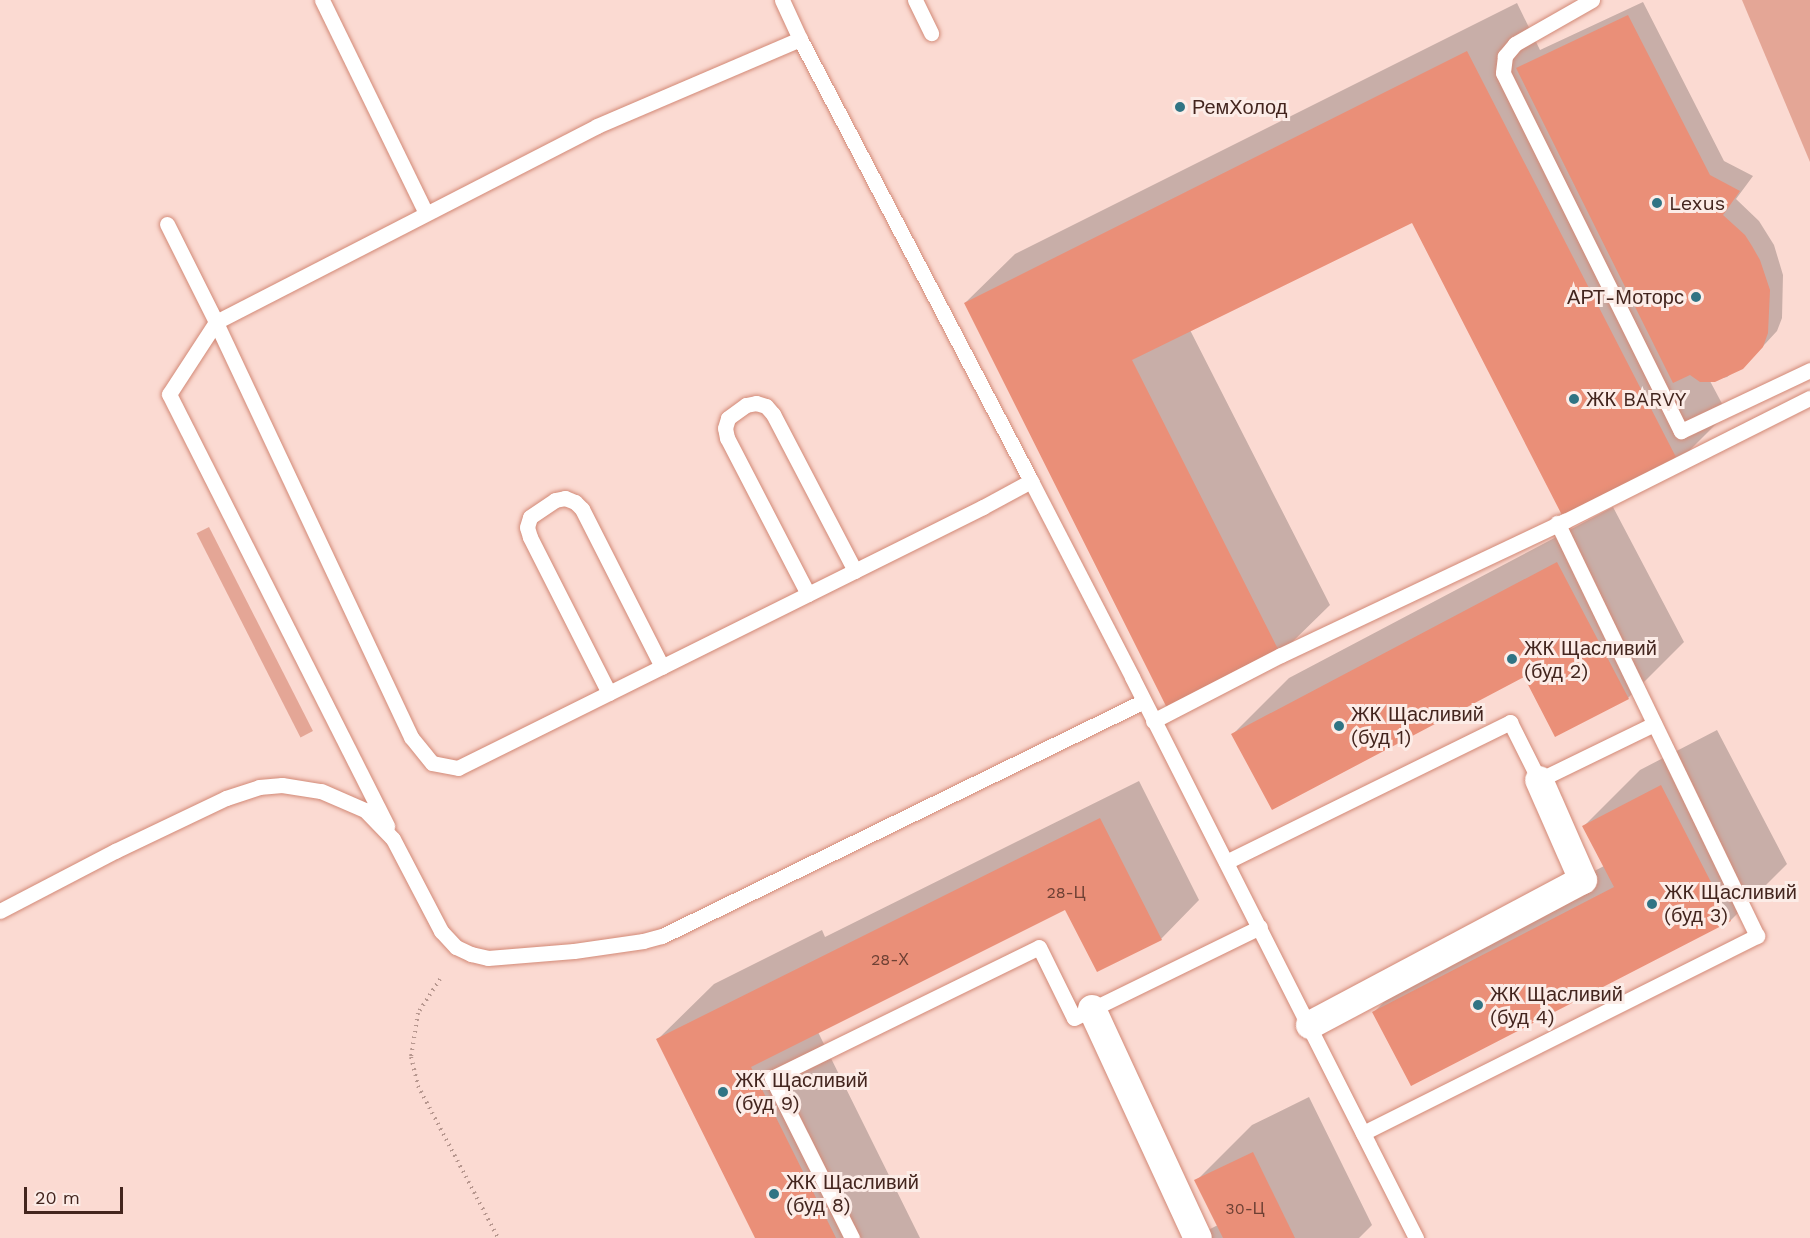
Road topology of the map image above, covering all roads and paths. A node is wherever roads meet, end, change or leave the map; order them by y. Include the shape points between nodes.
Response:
1 (322, 0) edge
2 (782, 0) edge
3 (915, 0) edge
4 (1592, 0) edge
5 (932, 33) dead end
6 (800, 39) junction
7 (426, 213) junction
8 (167, 224) dead end
9 (216, 322) junction
10 (1810, 370) edge
11 (1810, 398) edge
12 (1031, 481) junction
13 (1557, 523) junction
14 (855, 571) junction
15 (808, 594) junction
16 (662, 667) junction
17 (609, 693) junction
18 (1144, 700) junction
19 (1153, 721) junction
20 (1654, 724) junction
21 (1539, 780) junction
22 (393, 839) junction
23 (1226, 862) junction
24 (0, 911) edge
25 (1260, 927) junction
26 (440, 979) dead end
27 (1092, 1009) junction
28 (1310, 1025) junction
29 (1363, 1133) junction
30 (498, 1238) edge
31 (852, 1238) edge
32 (1198, 1238) edge
33 (1416, 1238) edge

1 - 7 lane
2 - 6 lane
3 - 5 lane
4 - 10 lane via 1515,44 1505,56 1503,73 1681,431
6 - 7 lane via 597,126
6 - 12 lane
7 - 9 lane
8 - 9 lane
9 - 17 lane via 411,737 432,763 458,768
9 - 22 lane via 170,394
11 - 13 lane
12 - 14 lane
12 - 18 lane
13 - 19 lane
13 - 20 lane
14 - 15 lane
14 - 15 lane via 773,414 766,406 746,405 728,418 727,438
15 - 16 lane
16 - 17 lane
16 - 17 lane via 582,509 575,501 555,500 530,517 527,527
18 - 19 lane
18 - 22 lane via 662,936 643,941 498,957 471,954 456,947 441,932
19 - 23 lane
20 - 21 lane
20 - 29 lane via 1757,936
21 - 23 lane via 1510,722
21 - 28 street via 1583,880
22 - 24 lane via 365,810 321,791 282,785 259,787 226,798 115,851
23 - 25 lane
25 - 27 lane
25 - 28 lane
26 - 30 path via 418,1013 411,1057 418,1086
27 - 31 lane via 1074,1018 1039,947 772,1078
27 - 32 street
28 - 29 lane
29 - 33 lane

